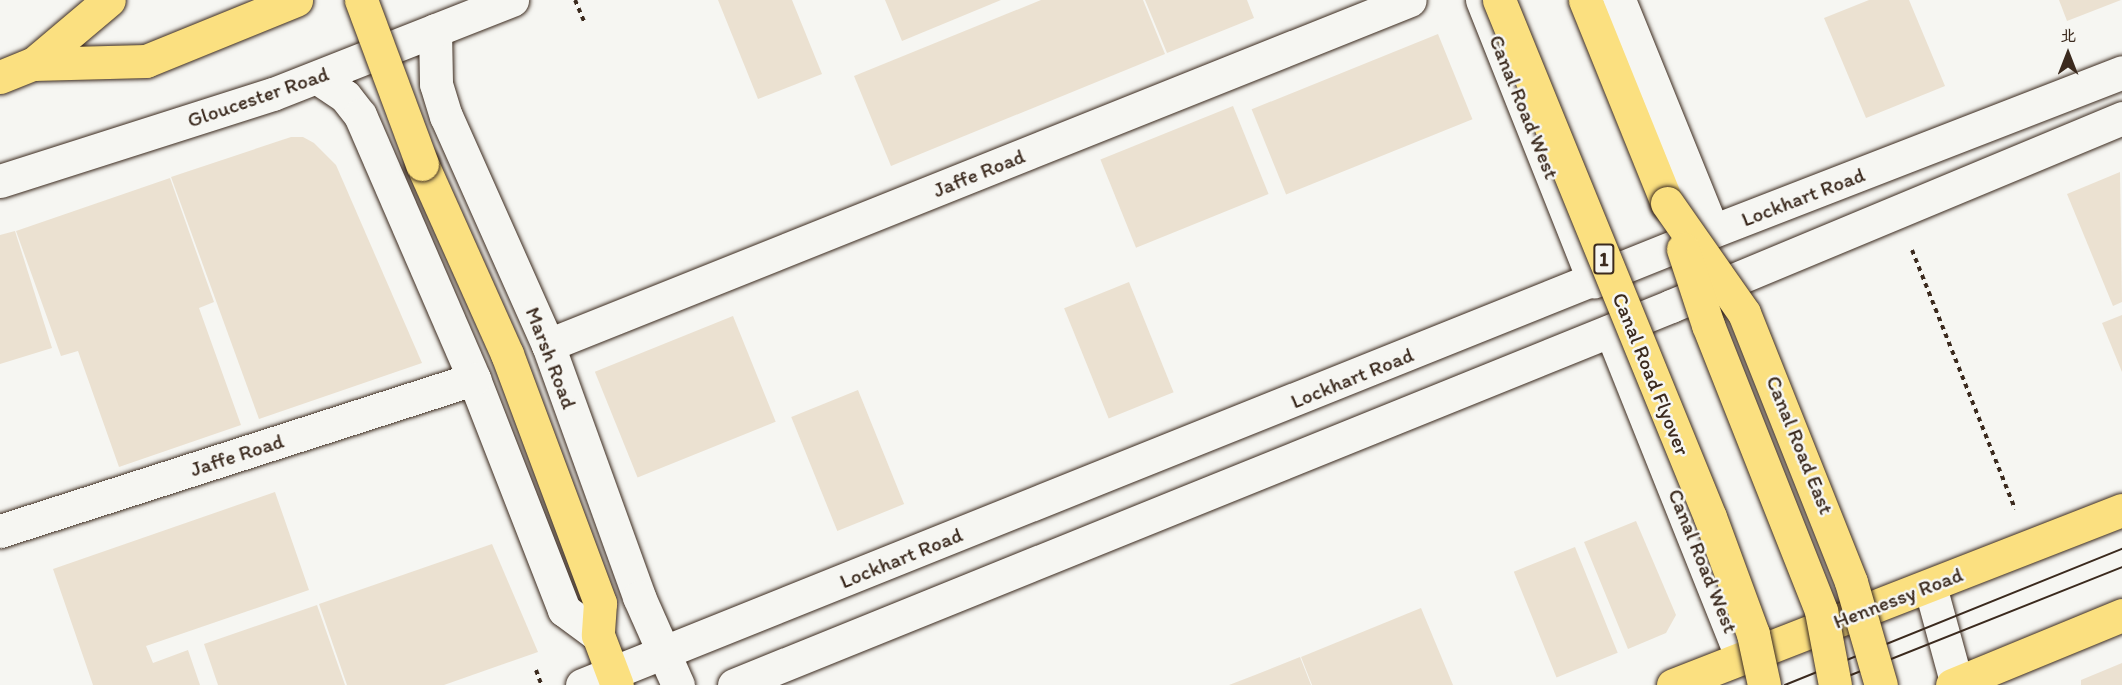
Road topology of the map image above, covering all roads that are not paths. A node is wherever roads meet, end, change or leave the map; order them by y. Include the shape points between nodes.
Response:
1 (109, 0) edge
2 (296, 0) edge
3 (361, 0) edge
4 (512, 0) edge
5 (1410, 0) edge
6 (1482, 0) edge
7 (1499, 0) edge
8 (1585, 0) edge
9 (1619, 0) edge
10 (435, 30) junction
11 (33, 64) junction
12 (2122, 72) edge
13 (0, 77) edge
14 (318, 78) junction
15 (446, 116) junction
16 (2122, 118) edge
17 (374, 146) junction
18 (0, 181) edge
19 (1667, 203) junction
20 (1713, 231) junction
21 (1735, 279) junction
22 (1594, 282) junction
23 (1611, 331) junction
24 (548, 345) junction
25 (474, 379) junction
26 (2122, 510) edge
27 (0, 531) edge
28 (1930, 586) junction
29 (1866, 611) junction
30 (2122, 615) edge
31 (598, 635) junction
32 (665, 652) junction
33 (1742, 658) junction
34 (615, 679) edge
35 (1955, 684) edge
36 (582, 685) edge
37 (678, 685) edge
38 (734, 685) edge
39 (1673, 685) edge
40 (1764, 685) edge
41 (1835, 685) edge
42 (1881, 685) edge

1 - 11 main road
2 - 11 main road via 146,61
3 - 31 main road, Marsh Road, bridge via 422,164 507,354 600,603
4 - 10 street, Gloucester Road
5 - 24 street, Jaffe Road
6 - 22 street, Canal Road West
7 - 40 main road, Canal Road Flyover / 1, bridge via 1710,517 1753,634
8 - 19 main road
9 - 20 street
10 - 14 street, Gloucester Road
10 - 15 street, Marsh Road via 436,84
11 - 13 main road
12 - 20 street, Lockhart Road
14 - 17 street via 345,96 360,115
14 - 18 street, Gloucester Road
15 - 17 street via 429,106 412,104 393,110 380,125
15 - 24 street, Marsh Road
16 - 21 street
17 - 25 street
19 - 41 main road, bridge via 1708,325 1821,611
19 - 42 main road, bridge via 1744,313 1851,582
20 - 22 street, Lockhart Road
21 - 23 street
21 - 29 street, Canal Road East
22 - 32 street, Lockhart Road
23 - 33 street, Canal Road West
23 - 38 street
24 - 32 street, Marsh Road via 639,597
25 - 27 street, Jaffe Road
25 - 31 street via 564,610
26 - 28 main road, Hennessy Road
28 - 29 main road, Hennessy Road
28 - 35 street
29 - 33 main road, Hennessy Road
30 - 35 main road
31 - 34 main road, Marsh Road
32 - 34 street, Lockhart Road
32 - 37 street, Marsh Road
33 - 39 main road, Hennessy Road
34 - 36 street, Lockhart Road

